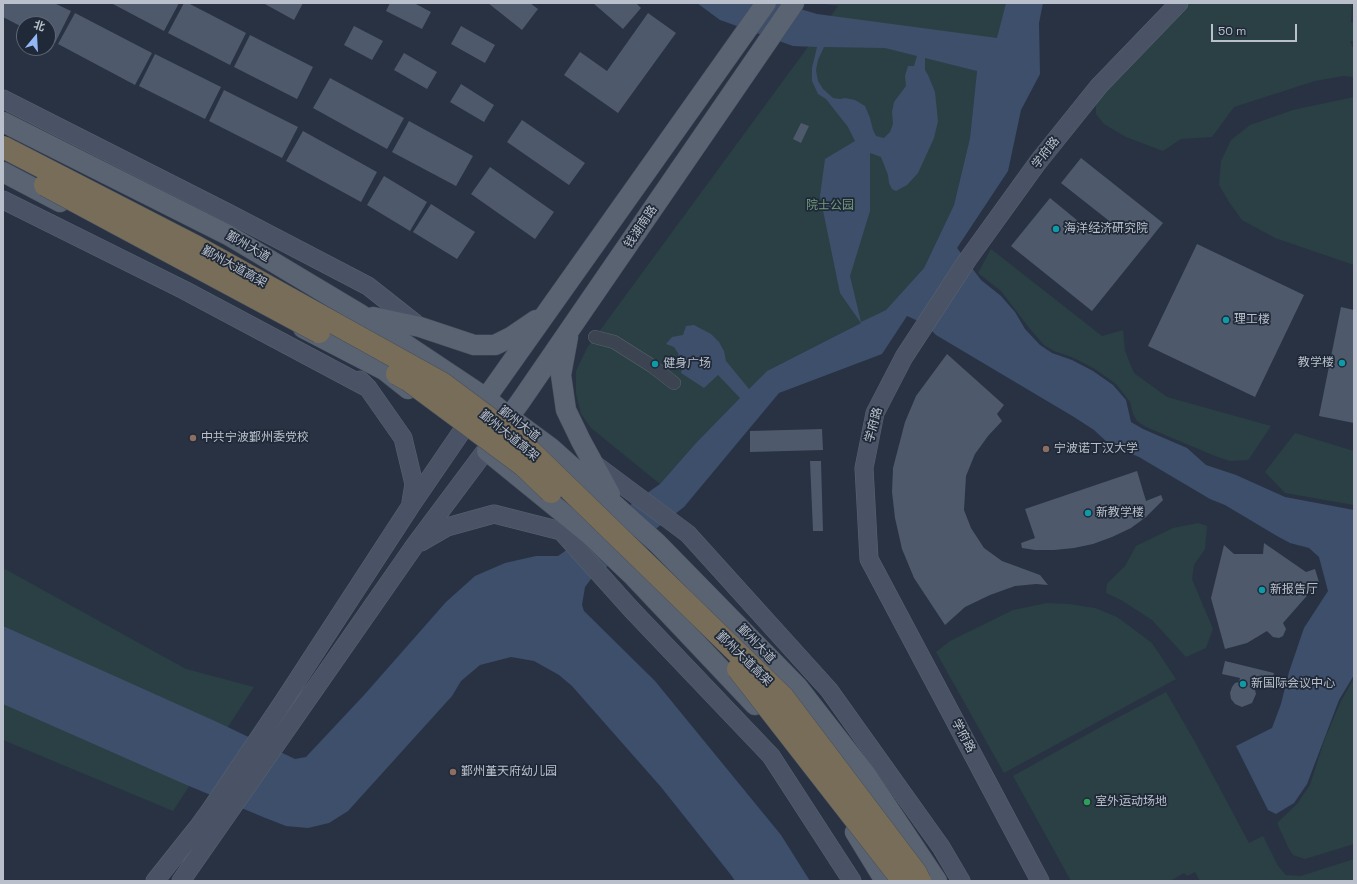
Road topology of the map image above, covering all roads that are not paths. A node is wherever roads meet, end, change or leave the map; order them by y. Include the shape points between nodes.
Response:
1 (766, 3) edge
2 (794, 3) edge
3 (1178, 3) edge
4 (3, 99) edge
5 (3, 122) edge
6 (3, 147) edge
7 (3, 163) edge
8 (3, 172) edge
9 (3, 200) edge
10 (548, 312) junction
11 (360, 314) junction
12 (420, 327) junction
13 (569, 331) junction
14 (311, 332) junction
15 (595, 337) dead end
16 (674, 383) dead end
17 (368, 388) junction
18 (486, 398) junction
19 (509, 416) junction
20 (462, 431) junction
21 (486, 450) junction
22 (593, 462) junction
23 (410, 507) junction
24 (618, 508) junction
25 (561, 531) junction
26 (589, 534) junction
27 (415, 545) junction
28 (155, 881) edge
29 (181, 881) edge
30 (852, 881) edge
31 (885, 881) edge
32 (903, 881) edge
33 (920, 881) edge
34 (937, 881) edge
35 (961, 881) edge
36 (1040, 881) edge

1 - 10 main road
2 - 13 main road, 钱湖南路
3 - 36 street, 学府路 via 1099,86 1038,162 968,259 904,357 875,413 864,468 869,560
4 - 12 street, 鄞州大道 via 368,286
5 - 11 main road, 鄞州大道 via 228,235
6 - 33 highway, 鄞州大道高架, bridge via 197,247 442,383 521,442 783,697
7 - 32 highway, 鄞州大道高架, bridge via 408,380 524,466 732,661
8 - 14 main road
9 - 17 street via 184,290
10 - 12 main road via 495,345 474,345
10 - 18 main road
11 - 12 main road
11 - 18 main road, 鄞州大道
13 - 19 main road, 钱湖南路
13 - 22 main road via 561,375 566,410
14 - 17 street
14 - 20 main road via 384,370
15 - 16 street via 614,342
17 - 23 street via 404,438 414,484
18 - 19 main road, 鄞州大道
18 - 20 main road
19 - 21 main road, 钱湖南路
19 - 24 main road, 鄞州大道 via 551,448
20 - 21 main road
20 - 23 street
21 - 26 main road
21 - 27 street
22 - 24 main road
22 - 35 street, 鄞州大道 via 688,534 829,690 941,847
23 - 28 street via 211,809
24 - 34 main road, 鄞州大道 via 657,543 797,686 866,776
25 - 26 street
25 - 27 street via 494,514 447,527
25 - 30 street via 631,609 771,756
26 - 31 main road via 633,576 752,701 838,807
27 - 29 street

